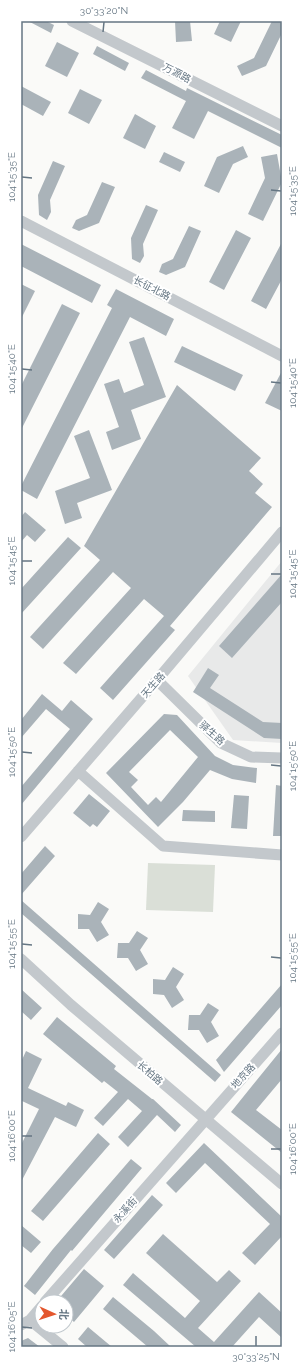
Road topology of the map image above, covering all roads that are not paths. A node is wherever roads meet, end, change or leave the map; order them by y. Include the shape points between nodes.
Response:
1 (72, 21) edge
2 (282, 126) edge
3 (21, 221) edge
4 (282, 356) edge
5 (282, 532) edge
6 (157, 680) junction
7 (282, 758) edge
8 (78, 771) junction
9 (21, 837) edge
10 (282, 855) edge
11 (21, 959) edge
12 (282, 1033) edge
13 (205, 1119) junction
14 (282, 1184) edge
15 (52, 1294) edge
16 (34, 1314) edge
17 (25, 1322) edge
18 (63, 1347) edge

1 - 2 street, 万源路
3 - 4 street, 长征北路
5 - 6 street, 天生路
6 - 7 street, 驿生路 via 221,743 251,756
6 - 8 street, 天生路
8 - 9 street, 天生路
8 - 10 street via 163,846
11 - 13 street, 长柏路
12 - 13 street, 地京路
13 - 14 street, 长柏路
13 - 15 street, 永溪街
16 - 17 street
17 - 18 street

